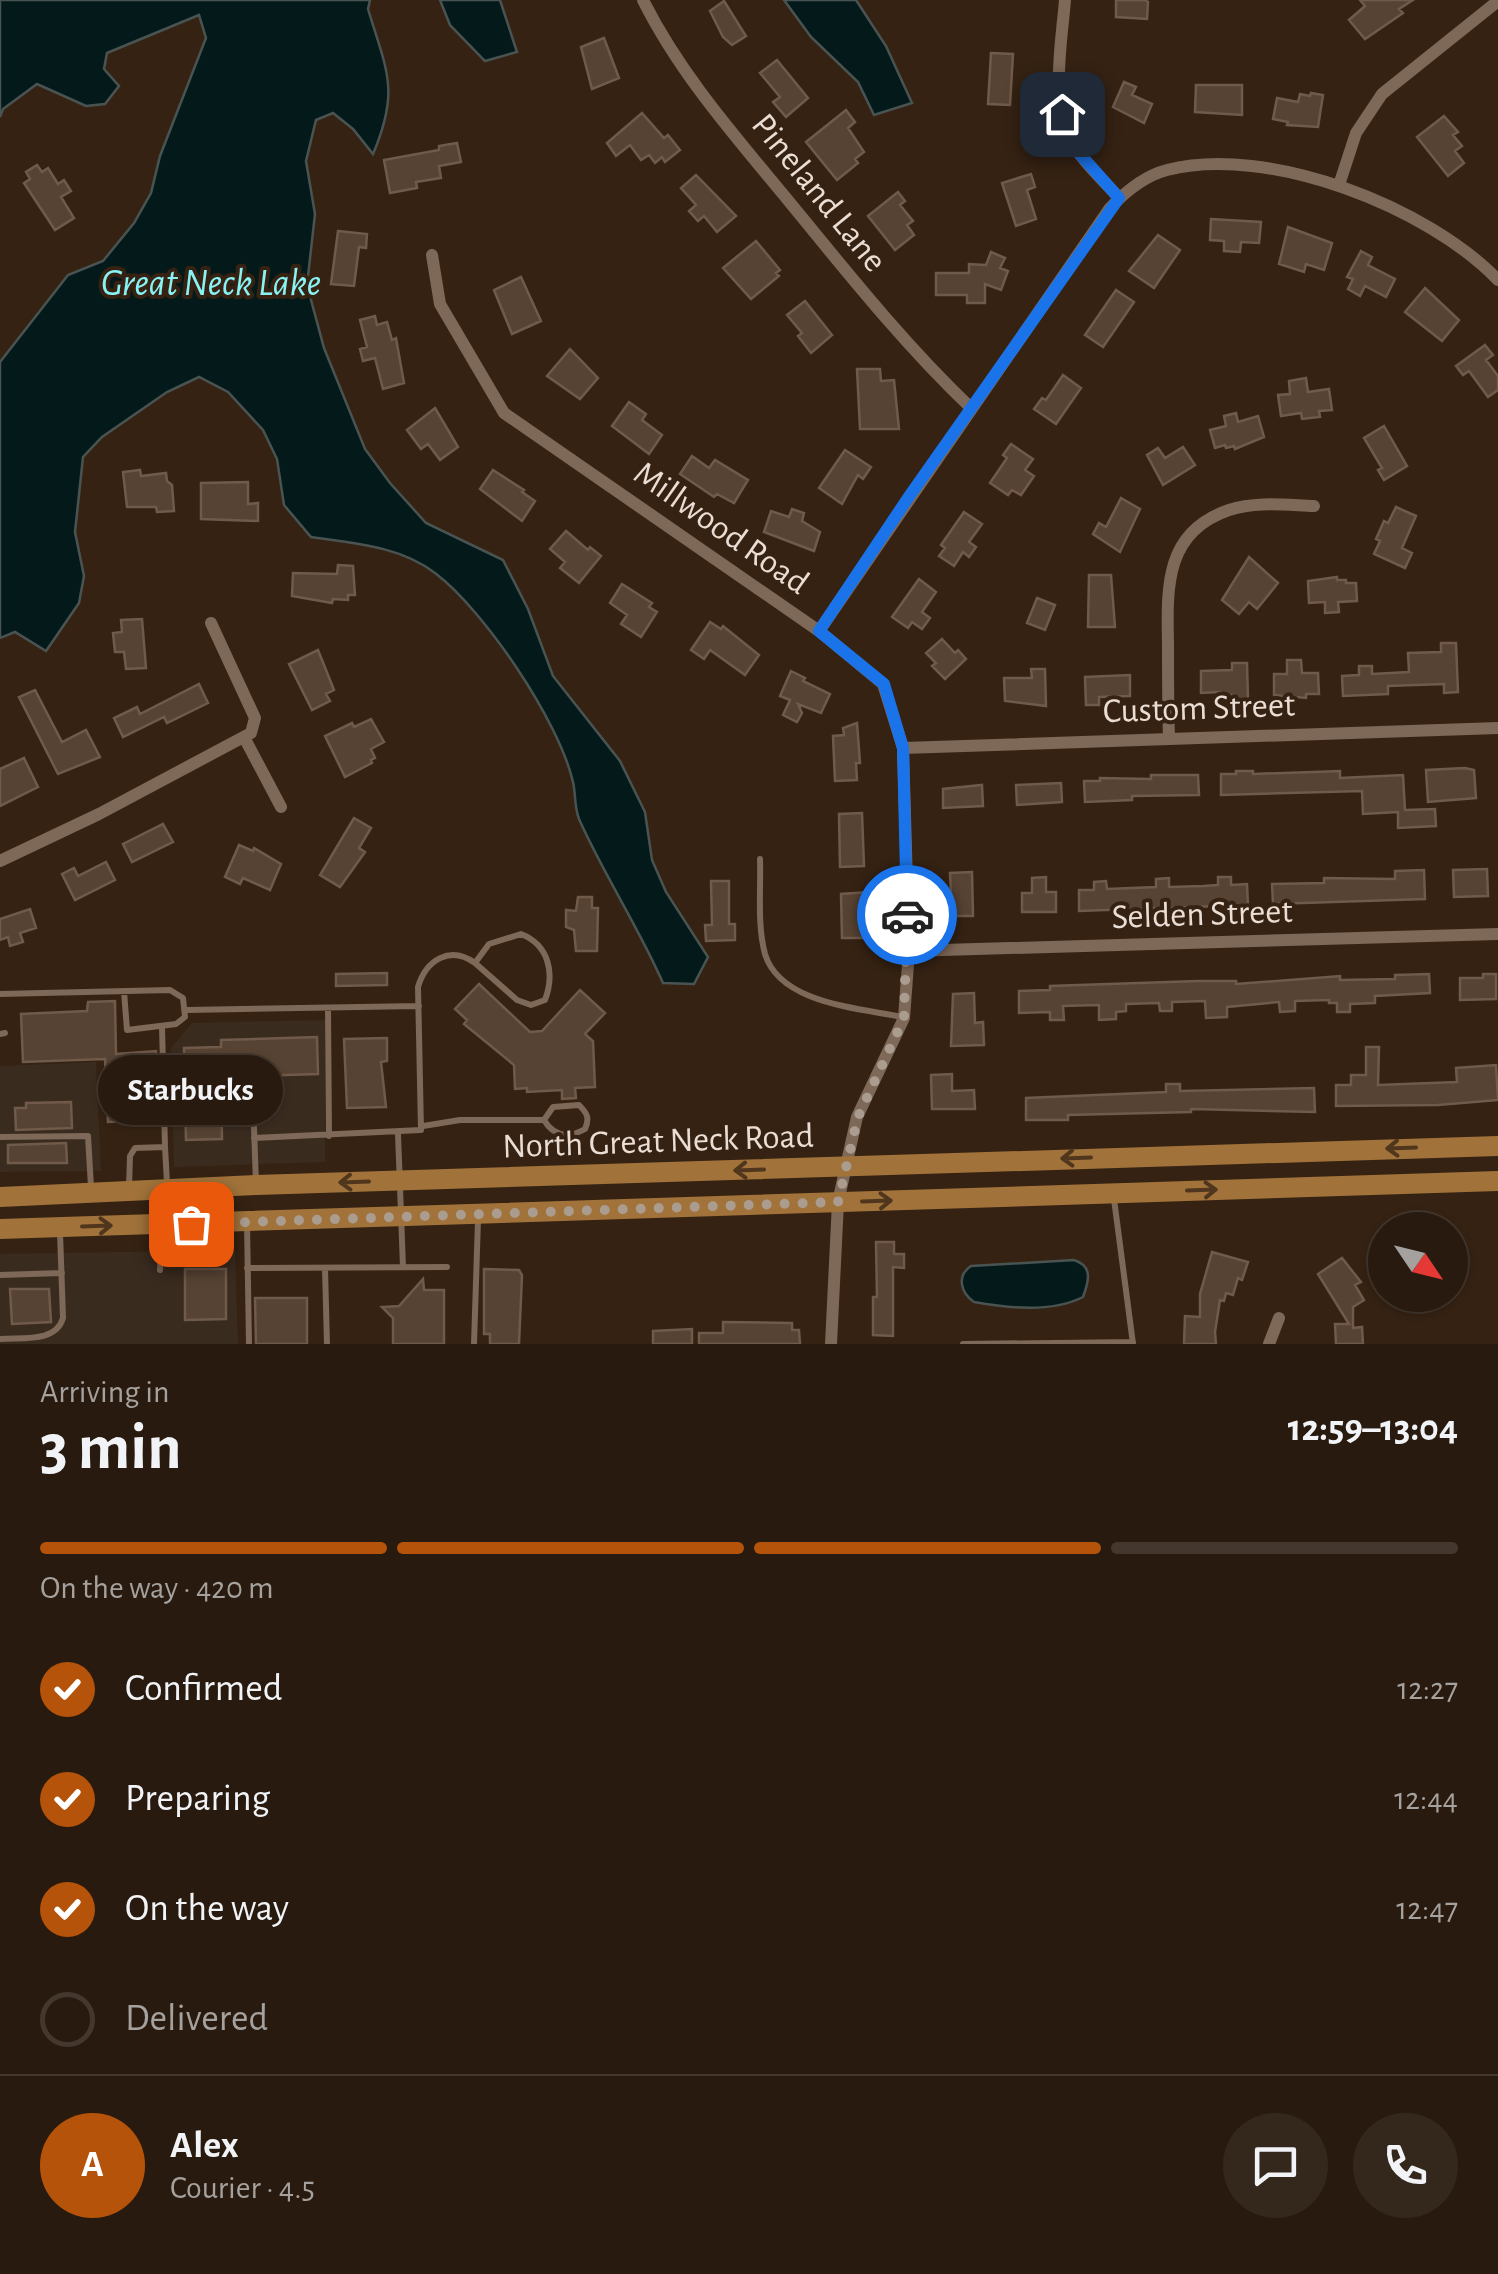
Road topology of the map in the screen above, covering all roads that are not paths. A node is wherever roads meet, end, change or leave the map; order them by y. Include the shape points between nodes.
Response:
1 (643, 0) edge
2 (1064, 0) edge
3 (1498, 1) edge
4 (1339, 185) junction
5 (1119, 198) junction
6 (432, 256) dead end
7 (1498, 280) edge
8 (971, 408) junction
9 (1314, 506) dead end
10 (211, 623) dead end
11 (819, 631) junction
12 (1498, 728) edge
13 (1168, 738) junction
14 (245, 739) junction
15 (903, 748) junction
16 (281, 807) dead end
17 (760, 859) dead end
18 (0, 861) edge
19 (1498, 934) edge
20 (908, 951) junction
21 (475, 963) junction
22 (124, 991) junction
23 (0, 994) edge
24 (418, 1006) junction
25 (328, 1008) junction
26 (187, 1010) junction
27 (904, 1018) junction
28 (162, 1026) junction
29 (252, 1099) dead end
30 (544, 1120) junction
31 (424, 1126) junction
32 (398, 1134) junction
33 (329, 1136) junction
34 (0, 1137) edge
35 (254, 1138) junction
36 (1498, 1146) edge
37 (166, 1147) junction
38 (846, 1167) junction
39 (400, 1180) junction
40 (1498, 1181) edge
41 (256, 1185) junction
42 (168, 1189) junction
43 (129, 1191) junction
44 (91, 1193) junction
45 (1113, 1193) junction
46 (0, 1197) edge
47 (838, 1202) junction
48 (478, 1213) junction
49 (402, 1216) junction
50 (246, 1222) junction
51 (163, 1224) junction
52 (60, 1227) junction
53 (0, 1229) edge
54 (403, 1267) junction
55 (447, 1267) dead end
56 (248, 1268) junction
57 (325, 1268) junction
58 (160, 1270) dead end
59 (62, 1273) junction
60 (0, 1275) edge
61 (1279, 1318) dead end
62 (0, 1339) edge
63 (1133, 1343) edge
64 (249, 1344) edge
65 (327, 1344) edge
66 (474, 1344) edge
67 (830, 1344) edge
68 (964, 1344) edge
69 (1269, 1344) edge

1 - 8 street, Pineland Lane via 680,66 718,115 894,329
2 - 5 street via 1062,114 1079,153
3 - 4 street via 1382,94 1356,133
4 - 5 street via 1262,169 1194,166 1155,175
4 - 7 street via 1455,244
5 - 8 street
6 - 11 street, Millwood Road via 440,304 504,413
8 - 11 street
9 - 13 street via 1232,509 1199,526 1177,554 1167,597
10 - 14 street via 254,718
11 - 15 street, Millwood Road via 884,684
12 - 13 street, Custom Street
13 - 15 street, Custom Street
14 - 16 street
14 - 18 street
15 - 20 street, Millwood Road
17 - 27 lane via 762,940 772,969 818,998
19 - 20 street, Selden Street
20 - 27 street, Millwood Road
21 - 21 lane via 500,938 532,938 550,968 544,1000 523,1004
21 - 24 lane via 459,954 434,960 421,976
22 - 23 lane
22 - 26 lane via 170,990
22 - 28 lane via 126,1030
24 - 25 lane
24 - 31 lane
25 - 26 lane
25 - 33 lane
26 - 28 lane via 182,1022
27 - 38 street, Millwood Road via 858,1117
28 - 37 lane
29 - 35 lane
30 - 30 lane via 560,1135 577,1134 588,1123 579,1105 553,1106
30 - 31 lane
31 - 32 lane
32 - 33 lane
32 - 39 lane
33 - 35 lane
34 - 44 lane via 88,1136
35 - 41 lane
36 -> 38 main road, North Great Neck Road
37 - 42 lane
37 - 43 lane via 135,1148
38 -> 39 main road, North Great Neck Road
38 - 47 street, Millwood Road
39 -> 41 main road, North Great Neck Road
39 - 49 lane
45 -> 40 main road, North Great Neck Road
41 - 42 main road, North Great Neck Road
42 - 43 main road, North Great Neck Road
43 - 44 main road, North Great Neck Road
44 - 46 main road, North Great Neck Road
47 -> 45 main road, North Great Neck Road
45 - 63 lane
47 - 48 main road, North Great Neck Road
47 - 67 street, Millwood Road
48 - 49 main road, North Great Neck Road
48 - 66 lane
49 - 50 main road, North Great Neck Road
49 - 54 lane
50 - 51 main road, North Great Neck Road
50 - 56 lane
52 -> 51 main road, North Great Neck Road
51 - 58 lane
52 - 53 main road, North Great Neck Road
52 - 59 lane
54 - 55 lane
54 - 57 lane
56 - 57 lane
56 - 64 lane
57 - 65 lane
59 - 60 lane
59 - 62 lane via 60,1327 52,1334
61 - 69 street
63 - 68 lane

